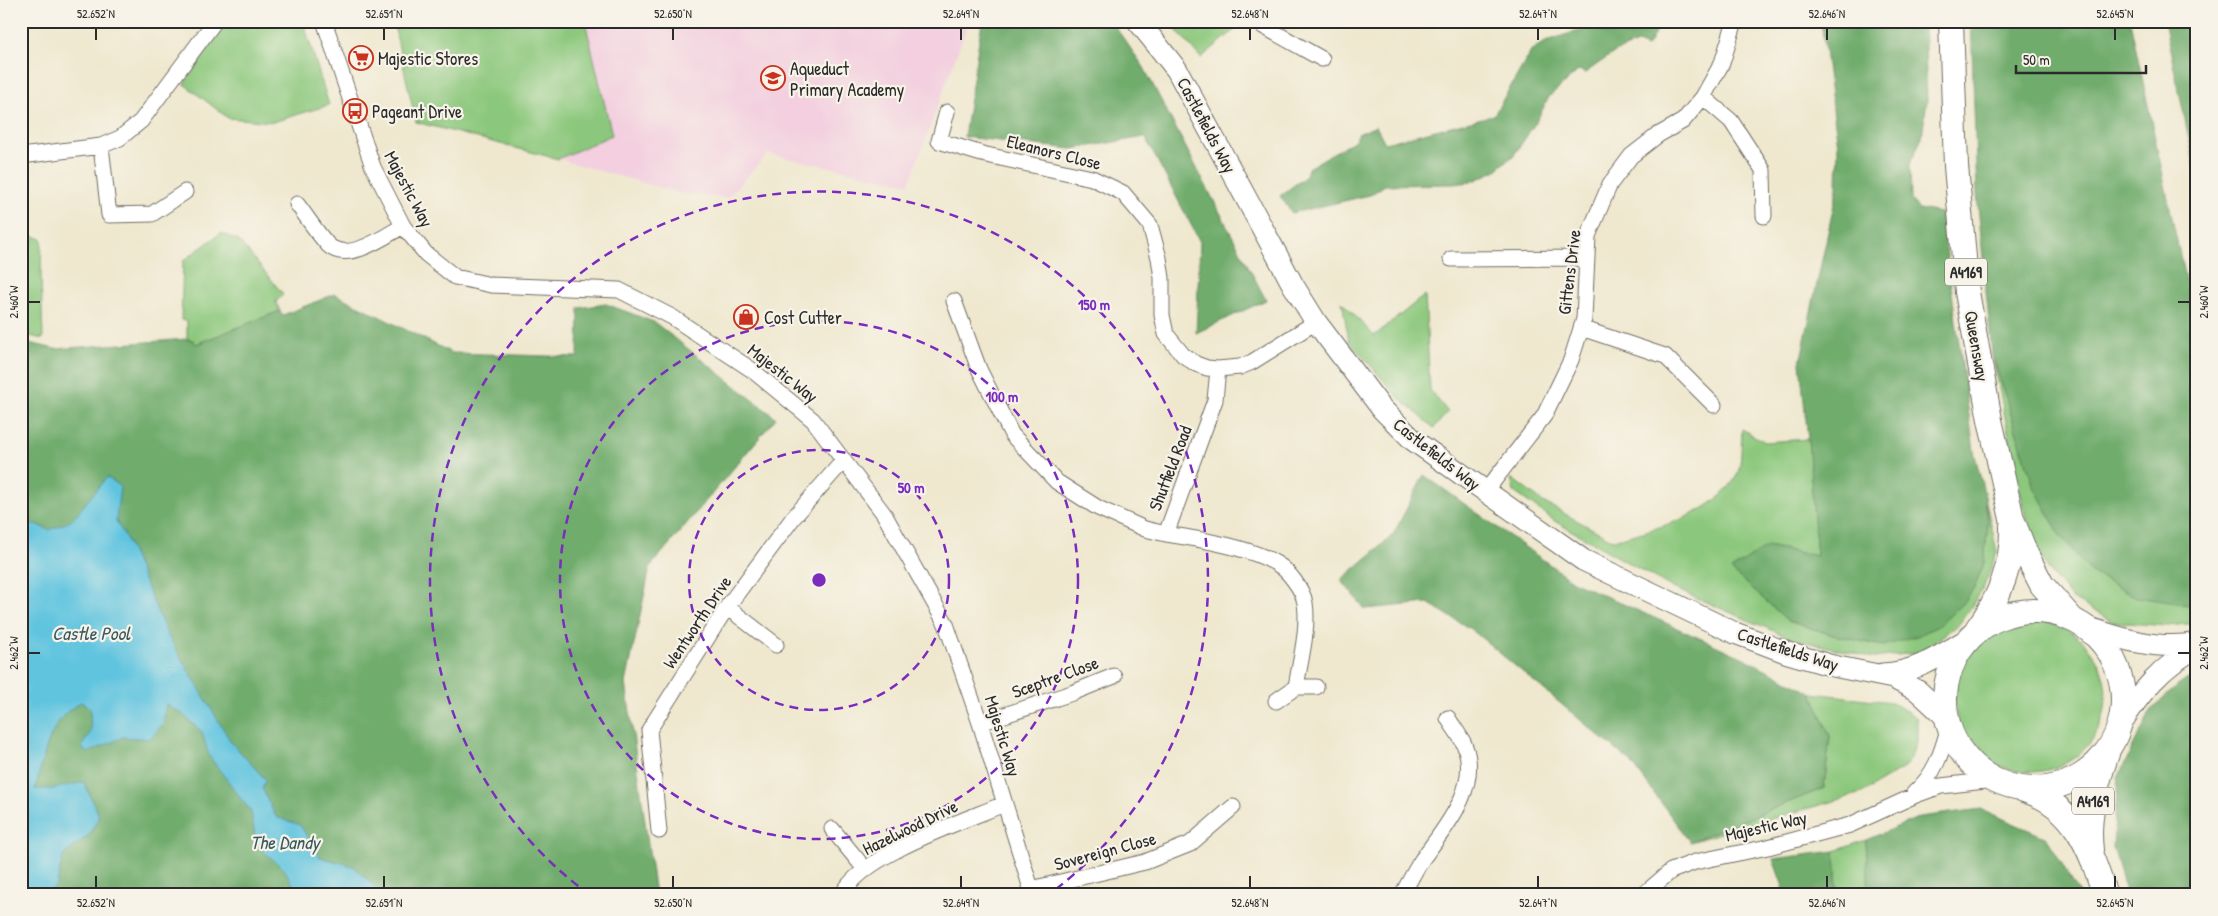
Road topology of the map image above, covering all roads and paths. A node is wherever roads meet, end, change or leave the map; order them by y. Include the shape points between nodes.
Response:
1 (214, 21) edge
2 (324, 21) edge
3 (1138, 21) edge
4 (1259, 21) edge
5 (1736, 21) edge
6 (1951, 21) edge
7 (1322, 59) dead end
8 (1703, 97) junction
9 (947, 112) dead end
10 (101, 146) junction
11 (21, 156) edge
12 (185, 192) dead end
13 (297, 204) dead end
14 (1764, 216) dead end
15 (403, 226) junction
16 (1587, 258) junction
17 (1451, 259) dead end
18 (954, 301) dead end
19 (1316, 322) junction
20 (1581, 328) junction
21 (1218, 369) junction
22 (1714, 405) dead end
23 (844, 460) junction
24 (1485, 492) junction
25 (2012, 519) junction
26 (1166, 534) junction
27 (728, 607) junction
28 (2079, 622) junction
29 (1972, 636) junction
30 (2197, 643) edge
31 (776, 645) dead end
32 (2197, 648) edge
33 (1879, 674) junction
34 (1114, 676) dead end
35 (1296, 687) junction
36 (1316, 687) dead end
37 (1276, 701) dead end
38 (1448, 718) dead end
39 (1947, 722) junction
40 (980, 723) junction
41 (2120, 725) junction
42 (2109, 749) junction
43 (2007, 785) junction
44 (1902, 801) junction
45 (1004, 804) junction
46 (1233, 807) dead end
47 (832, 829) dead end
48 (659, 831) dead end
49 (2092, 854) junction
50 (865, 869) junction
51 (1032, 892) edge
52 (842, 895) edge
53 (1402, 895) edge
54 (1643, 895) edge
55 (2105, 895) edge

1 - 10 street via 141,121 120,138
2 - 15 street, Majestic Way via 373,167
3 - 19 main road, Castlefields Way via 1178,70
4 - 7 street
5 - 8 street, Gittens Drive via 1722,63
6 - 25 main road, Queensway / A4169 via 1956,166 1967,292
8 - 14 street via 1731,121 1763,170
8 - 16 street, Gittens Drive via 1683,121 1631,156 1610,184 1588,236
9 - 21 street, Eleanors Close via 939,141 982,154 1092,178 1123,192 1150,225 1162,278 1162,314 1166,334 1183,355 1208,368
10 - 11 street
10 - 12 street via 109,215 152,214
13 - 15 street via 330,246 344,251 362,249
15 - 23 street, Majestic Way via 426,254 455,277 491,285 619,290 672,317 772,386 813,420
16 - 17 street
16 - 20 street, Gittens Drive
18 - 26 street via 979,369 1012,434 1057,482 1098,508
19 - 21 street via 1240,368
19 - 24 main road, Castlefields Way via 1382,408 1413,440
20 - 22 street via 1665,356
20 - 24 street, Gittens Drive via 1571,360 1544,416
21 - 26 street, Shutfield Road via 1215,400
23 - 27 street, Wentworth Drive via 793,518
23 - 40 street, Majestic Way via 884,514 946,624
24 - 33 main road, Castlefields Way via 1583,560 1735,633 1788,653
25 - 28 main road, Queensway / A4169 via 2042,585
25 - 29 main road, Queensway / A4169 via 2007,571 1992,610
26 - 35 street, Shutfield Road via 1262,556 1279,565 1291,578 1303,594 1306,614
27 - 31 street
27 - 48 street, Wentworth Drive via 649,730
28 - 29 main road via 2047,611 2021,611 1997,618
28 - 30 main road via 2150,644
28 - 41 main road via 2106,646 2119,670 2124,698
29 - 33 main road, Castlefields Way via 1906,672
29 - 39 main road via 1953,662 1945,689
32 - 41 main road via 2177,659 2147,685
33 - 39 main road, Castlefields Way via 1918,691
34 - 40 street, Sceptre Close via 1072,694
35 - 36 street
35 - 37 street
38 - 53 street via 1464,745 1468,766 1462,798 1454,817
39 - 43 main road via 1960,750 1977,769
39 - 44 street, Majestic Way via 1938,764 1919,788
40 - 45 street, Majestic Way
41 - 42 main road
42 - 43 main road via 2091,769 2068,783 2042,789
42 - 49 main road, A4169 via 2091,810
43 - 44 street, Majestic Way via 1985,781 1954,783 1929,789
43 - 49 main road, A4169 via 2034,793 2059,809 2077,829
44 - 54 street, Majestic Way via 1850,825 1695,862 1671,871
45 - 50 street, Hazelwood Drive via 899,849
45 - 51 street, Majestic Way
46 - 51 street, Sovereign Close via 1190,844 1154,859
47 - 50 street
49 - 55 main road, A4169
50 - 52 street, Hazelwood Drive

